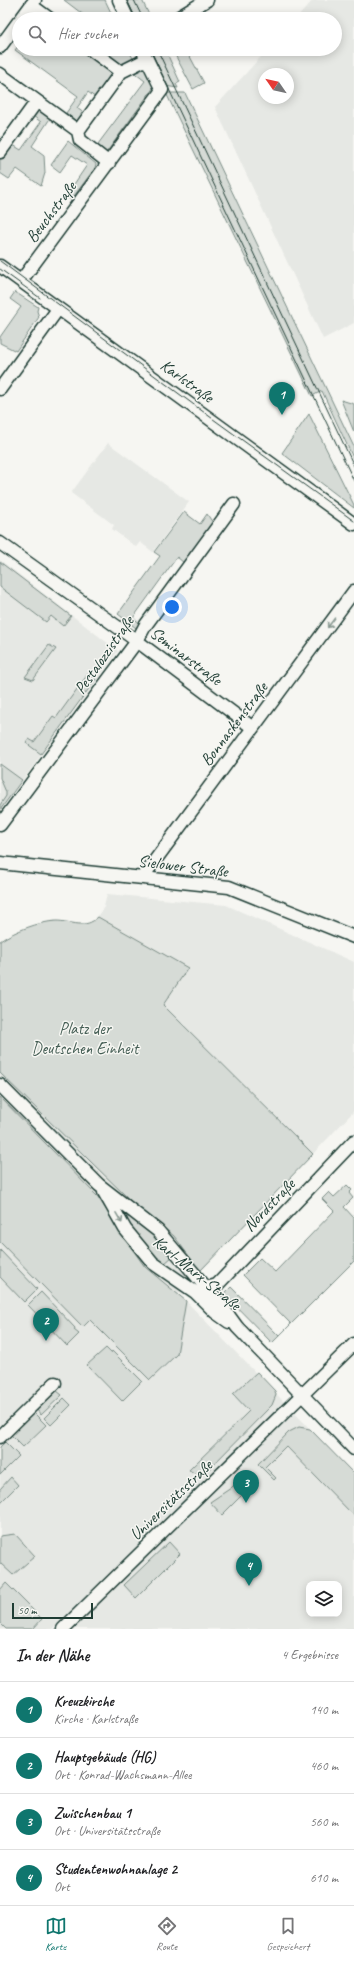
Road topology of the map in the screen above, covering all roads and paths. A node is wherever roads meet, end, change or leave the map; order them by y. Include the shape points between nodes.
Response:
1 (119, 0) edge
2 (208, 0) edge
3 (33, 2) edge
4 (26, 12) edge
5 (43, 12) edge
6 (125, 12) edge
7 (188, 12) edge
8 (12, 31) edge
9 (0, 47) edge
10 (99, 56) edge
11 (141, 56) edge
12 (145, 56) edge
13 (121, 72) junction
14 (0, 74) edge
15 (37, 101) junction
16 (78, 131) junction
17 (0, 152) edge
18 (109, 163) junction
19 (0, 266) edge
20 (21, 281) junction
21 (58, 309) junction
22 (0, 389) edge
23 (234, 504) dead end
24 (354, 524) edge
25 (0, 544) edge
26 (354, 591) edge
27 (137, 641) junction
28 (253, 728) junction
29 (0, 825) edge
30 (0, 863) edge
31 (142, 878) junction
32 (354, 937) edge
33 (0, 1085) edge
34 (354, 1140) edge
35 (100, 1185) junction
36 (206, 1288) junction
37 (237, 1327) junction
38 (354, 1344) edge
39 (55, 1383) dead end
40 (302, 1396) junction
41 (0, 1437) edge
42 (354, 1450) edge
43 (63, 1629) edge

1 - 6 street
2 - 7 street
3 - 4 street
3 - 5 street
8 - 9 street
10 - 13 street
11 - 13 street
12 - 18 street, Beuchstraße via 162,90
13 - 16 street
14 - 15 street
15 - 16 street
15 - 17 street
16 - 18 street via 80,140
18 - 20 street, Beuchstraße
19 - 20 street, Karlstraße
20 - 21 street, Karlstraße
21 - 22 street
21 - 24 street, Karlstraße
23 - 27 street, Pestalozzistraße via 145,626
25 - 27 street, Seminarstraße
26 -> 28 street, Bonnaskenstraße
27 - 28 street, Seminarstraße
27 - 29 street, Pestalozzistraße
28 - 31 street, Bonnaskenstraße
30 - 31 street, Sielower Straße
31 - 32 street, Sielower Straße via 236,889
33 - 35 street, Karl-Marx-Straße
34 - 36 street, Nordstraße via 217,1285
35 - 36 street, Karl-Marx-Straße via 158,1231
35 -> 37 street, Karl-Marx-Straße via 125,1230 153,1263 195,1292 215,1312
36 - 37 street, Karl-Marx-Straße
37 - 40 street, Karl-Marx-Straße
38 - 40 street, Universitätsstraße
39 - 41 street
40 - 42 street, Karl-Marx-Straße
40 - 43 street, Universitätsstraße

